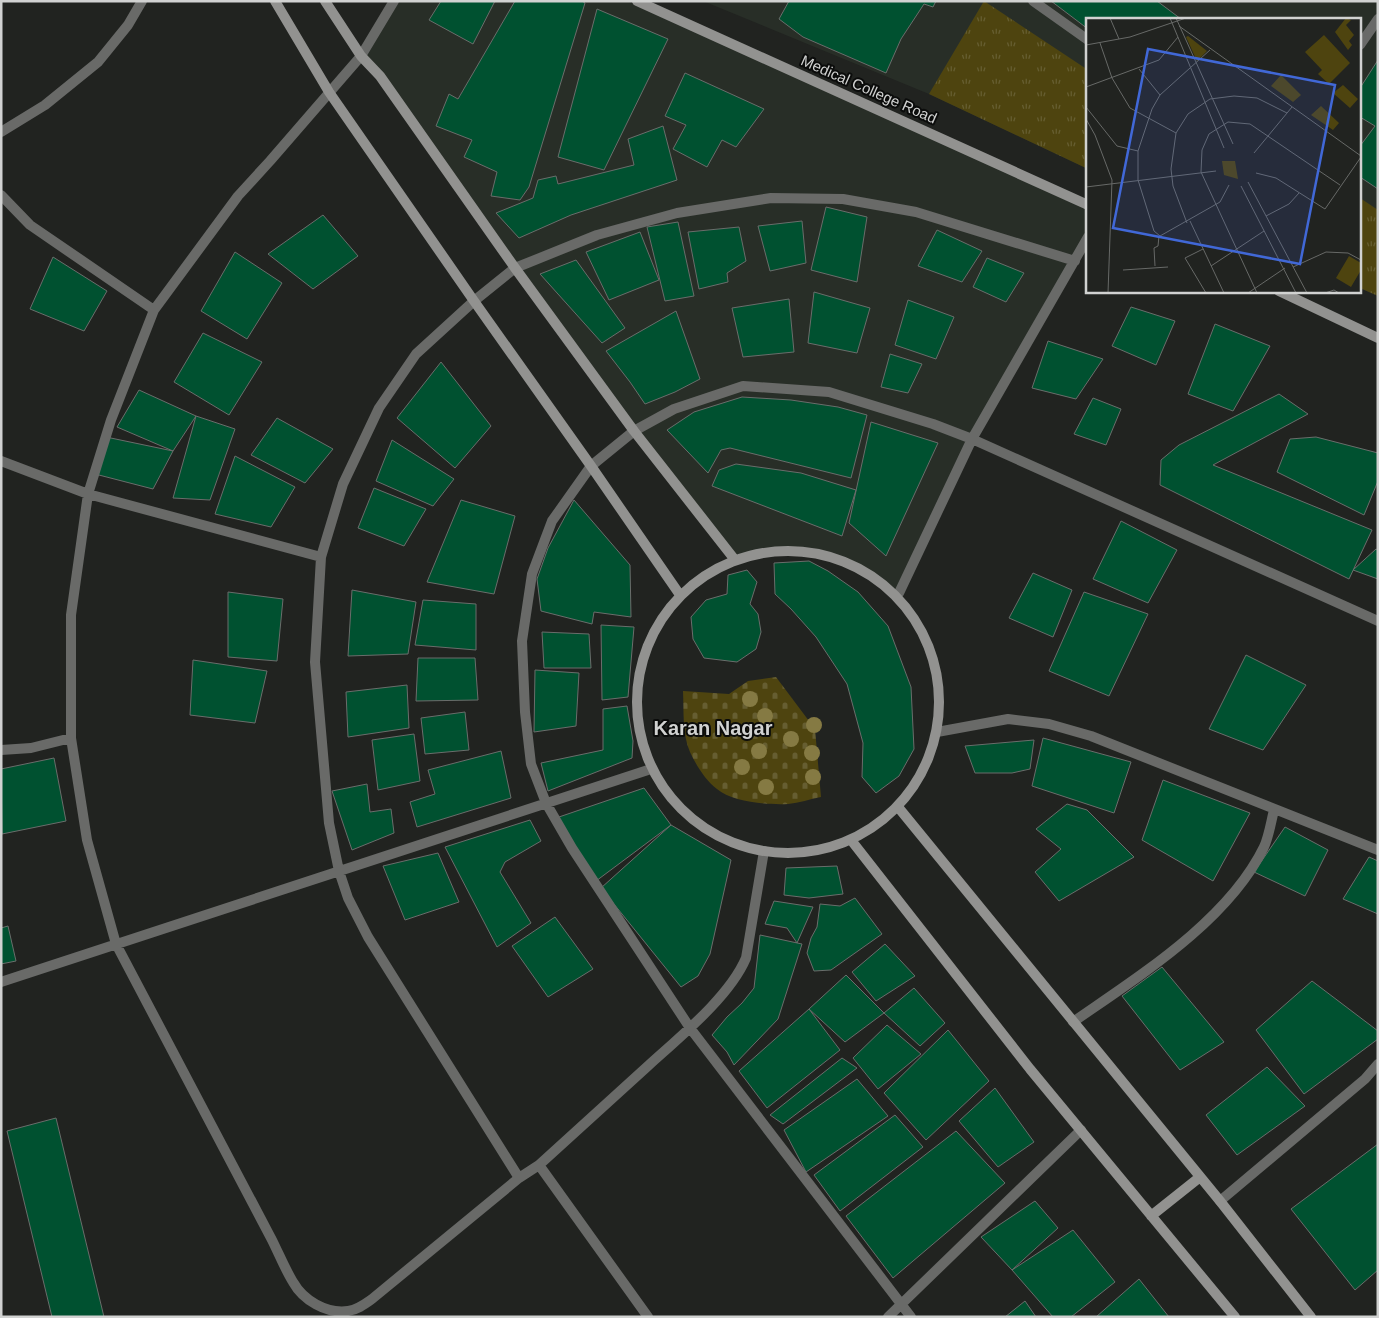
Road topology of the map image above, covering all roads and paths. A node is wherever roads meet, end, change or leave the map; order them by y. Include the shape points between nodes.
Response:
1 (142, 1) edge
2 (275, 1) edge
3 (325, 1) edge
4 (394, 1) edge
5 (637, 1) edge
6 (1033, 1) edge
7 (1378, 19) edge
8 (1086, 39) edge
9 (1362, 42) edge
10 (361, 56) junction
11 (329, 92) junction
12 (1, 132) edge
13 (1, 195) edge
14 (1086, 204) edge
15 (1086, 241) edge
16 (1075, 262) junction
17 (515, 268) junction
18 (1281, 292) edge
19 (474, 301) junction
20 (154, 310) junction
21 (1378, 338) edge
22 (634, 431) junction
23 (972, 439) junction
24 (1, 461) edge
25 (591, 466) junction
26 (88, 494) junction
27 (321, 557) junction
28 (735, 560) junction
29 (898, 593) junction
30 (680, 595) junction
31 (1378, 621) edge
32 (937, 732) junction
33 (71, 738) junction
34 (1, 750) edge
35 (651, 769) junction
36 (546, 803) junction
37 (898, 807) junction
38 (1274, 810) junction
39 (851, 840) junction
40 (1378, 850) edge
41 (764, 851) junction
42 (339, 871) junction
43 (116, 944) junction
44 (1, 982) edge
45 (1073, 1022) junction
46 (690, 1028) junction
47 (1378, 1064) edge
48 (1081, 1130) junction
49 (539, 1165) junction
50 (1200, 1177) junction
51 (519, 1178) junction
52 (1220, 1201) junction
53 (1151, 1216) junction
54 (901, 1304) junction
55 (339, 1314) edge
56 (648, 1317) edge
57 (888, 1317) edge
58 (912, 1317) edge
59 (1235, 1317) edge
60 (1311, 1317) edge

1 - 12 street via 128,25 98,62 45,105
2 - 11 main road
3 - 10 main road
4 - 10 street
5 - 14 main road, Medical College Road
6 - 8 street
7 - 9 street
10 - 11 street
10 - 17 main road via 380,76
11 - 19 main road
11 - 20 street via 238,196
13 - 20 street via 30,225
15 - 16 street
16 - 17 street via 916,212 843,199 770,198 677,213 598,235
16 - 23 street
17 - 19 street
17 - 22 main road
18 - 21 main road
19 - 25 main road
19 - 27 street via 416,354 379,408 342,484
20 - 26 street via 111,420
22 - 23 street via 674,409 743,386 829,392
22 - 25 street
22 - 28 main road
23 - 29 street
23 - 31 street
24 - 26 street
25 - 30 main road
25 - 36 street via 552,521 532,574 522,641 531,764
26 - 27 street
26 - 33 street via 71,615
27 - 42 street via 315,662 329,823
28 - 29 main road via 772,551 811,552 848,562
28 - 30 main road via 705,575
29 - 32 main road via 930,646 940,688
30 - 35 main road via 662,616 649,640 637,683 638,727
32 - 37 main road via 923,772
32 - 38 street via 1008,719 1049,724 1091,736
33 - 34 street via 31,748
33 - 43 street via 87,840
35 - 36 street
35 - 41 main road via 682,811 726,840
36 - 42 street
36 - 46 street
37 - 39 main road
37 - 45 main road
38 - 40 street
38 - 45 street via 1265,845 1251,870 1220,907 1173,952
39 - 41 main road via 815,851
39 - 48 main road
41 - 46 street via 746,958 729,987
42 - 43 street
42 - 51 street via 348,898 368,937
43 - 44 street
43 - 55 street via 293,1282 300,1293 312,1302
45 - 50 main road
46 - 49 street
46 - 54 street
47 - 52 street via 1365,1080
48 - 53 main road
48 - 54 street
49 - 51 street
49 - 56 street
50 - 52 main road
50 - 53 main road
51 - 55 street via 372,1300
52 - 60 main road
53 - 59 main road
54 - 57 street
54 - 58 street

